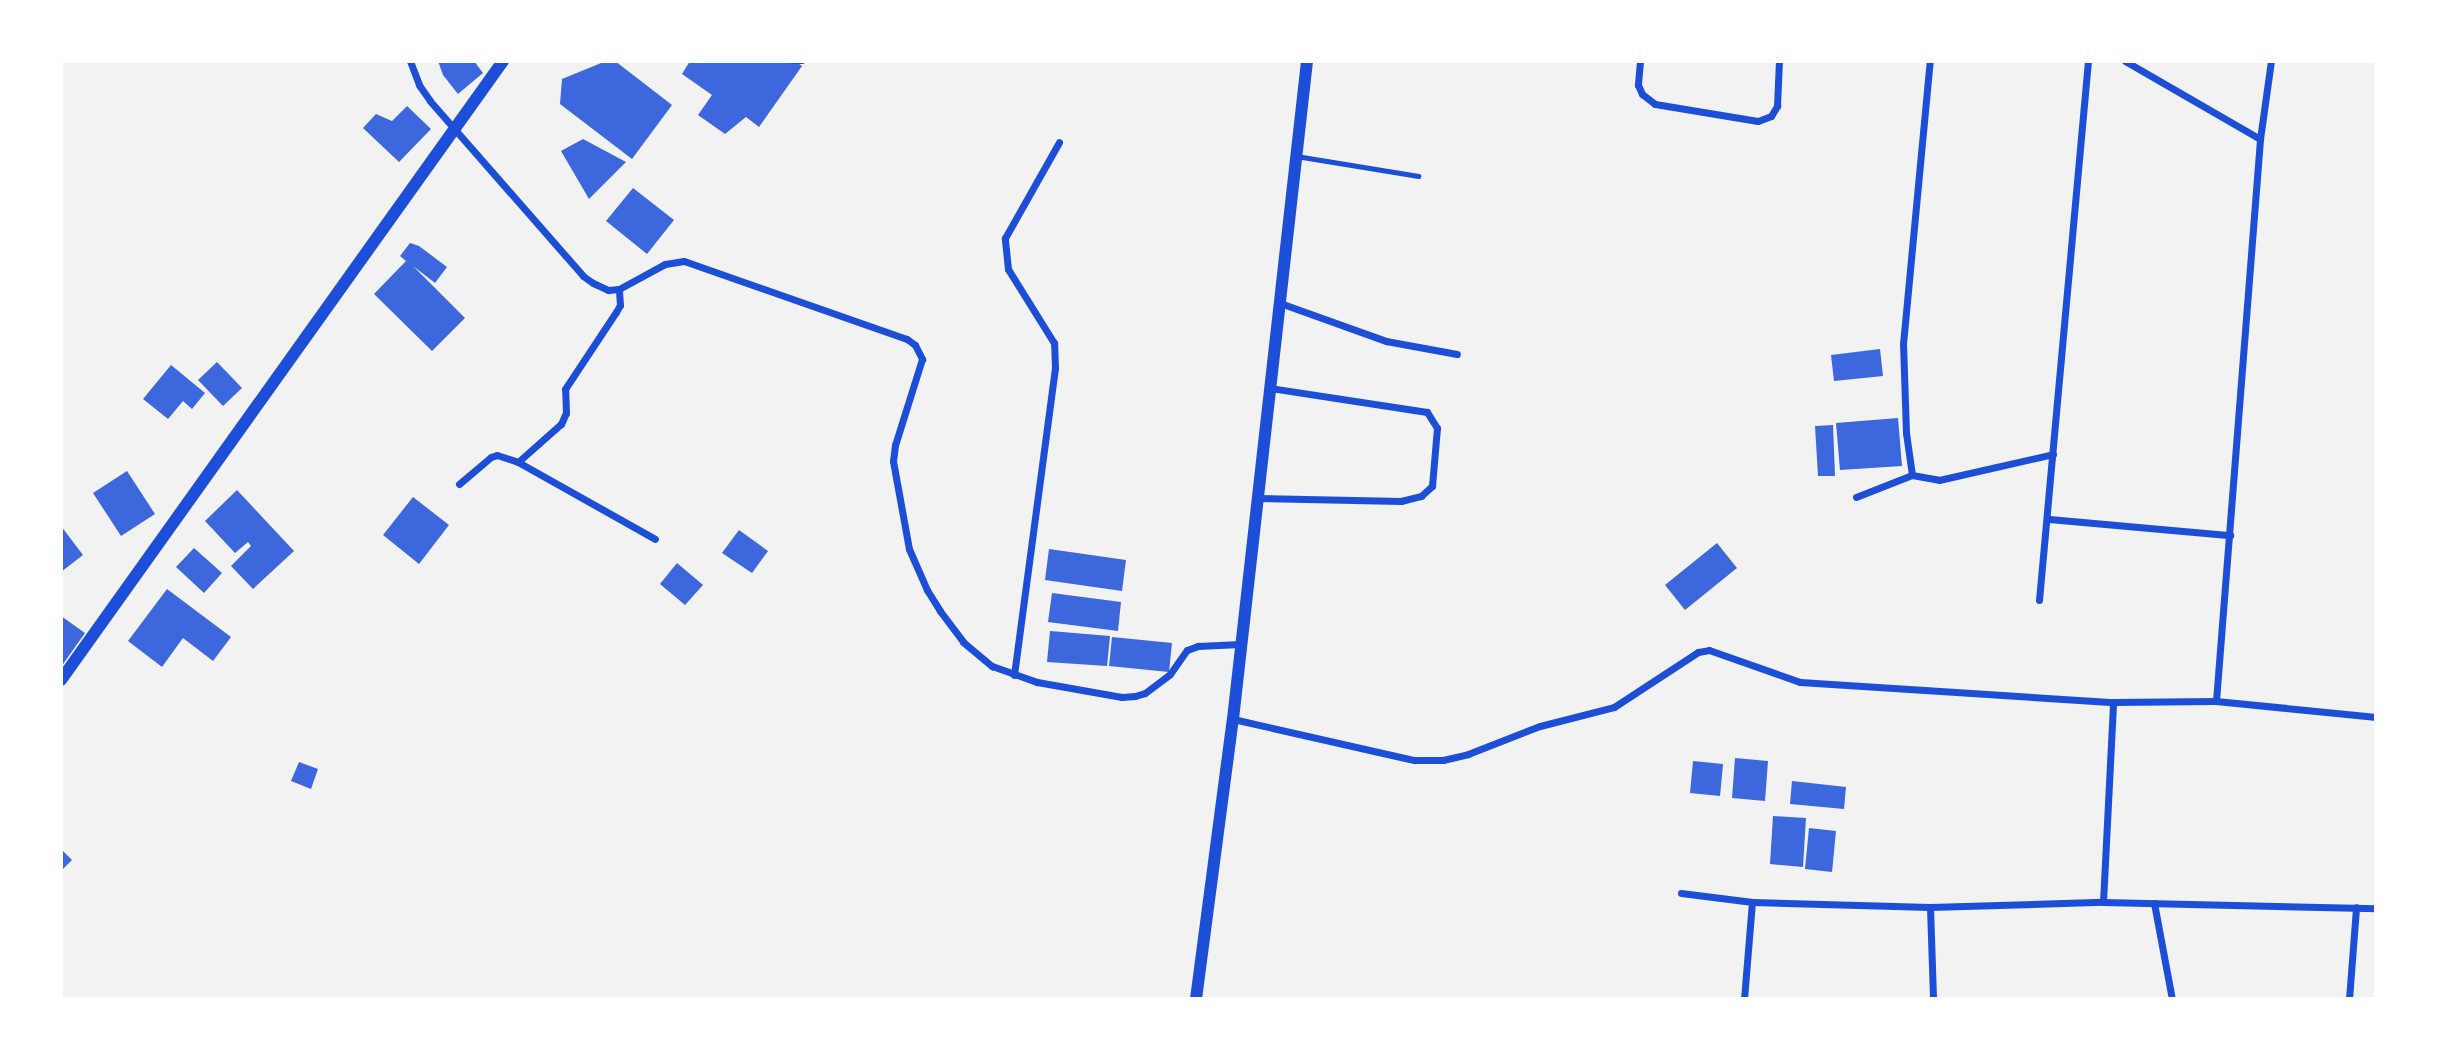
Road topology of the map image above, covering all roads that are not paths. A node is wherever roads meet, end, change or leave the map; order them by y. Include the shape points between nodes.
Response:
1 (410, 61) edge
2 (503, 61) edge
3 (792, 61) edge
4 (802, 61) edge
5 (1307, 61) edge
6 (1640, 61) edge
7 (1779, 61) edge
8 (1930, 61) edge
9 (2088, 61) edge
10 (2125, 61) edge
11 (2271, 61) edge
12 (454, 128) junction
13 (2260, 139) junction
14 (1059, 142) dead end
15 (1296, 156) junction
16 (1418, 176) dead end
17 (619, 289) junction
18 (1280, 303) junction
19 (1457, 354) dead end
20 (1271, 388) junction
21 (2053, 454) junction
22 (518, 462) junction
23 (1912, 475) junction
24 (459, 484) dead end
25 (1856, 497) dead end
26 (1255, 498) junction
27 (2049, 519) junction
28 (2230, 535) junction
29 (655, 539) dead end
30 (2039, 600) dead end
31 (1240, 644) junction
32 (1014, 675) junction
33 (61, 680) edge
34 (2216, 701) junction
35 (2113, 702) junction
36 (2376, 717) edge
37 (1233, 719) junction
38 (1681, 893) dead end
39 (1752, 902) junction
40 (2103, 902) junction
41 (2154, 903) junction
42 (1930, 907) junction
43 (2356, 907) junction
44 (2376, 908) edge
45 (1196, 999) edge
46 (1744, 999) edge
47 (1933, 999) edge
48 (2172, 999) edge
49 (2349, 999) edge

1 - 12 street via 419,85
2 - 12 street
3 - 4 lane
5 - 15 street
6 - 7 street via 1638,86 1656,104 1758,121 1771,116 1777,106
8 - 23 street via 1903,344
9 - 21 street
10 - 13 street
11 - 13 street
12 - 17 street via 583,276 608,290
12 - 33 street
13 - 28 street
14 - 32 street via 1005,238 1008,269 1054,343 1055,355
15 - 16 lane
15 - 18 street
17 - 22 street via 616,312 565,389 564,419
17 - 32 street via 665,264 684,261 915,345 922,359 893,461 909,549 927,590 963,642 992,666
18 - 19 street via 1386,341
18 - 20 street
20 - 26 street
20 - 26 street via 1427,412 1437,428 1432,486 1421,496 1401,501
21 - 23 street via 1939,480
21 - 27 street
22 - 24 street via 491,457
22 - 29 street
23 - 25 street
26 - 31 street
27 - 28 street
27 - 30 street
28 - 34 street
31 - 32 street via 1187,650 1170,674 1135,696
31 - 37 street
34 - 35 street
34 - 36 street
35 - 37 street via 1800,682 1709,650 1698,652 1614,707 1540,726 1443,760 1414,760
35 - 40 street
37 - 45 street
38 - 39 street
39 - 42 street
39 - 46 street
40 - 41 street
40 - 42 street
41 - 43 street
41 - 48 street
42 - 47 street
43 - 44 street
43 - 49 street

